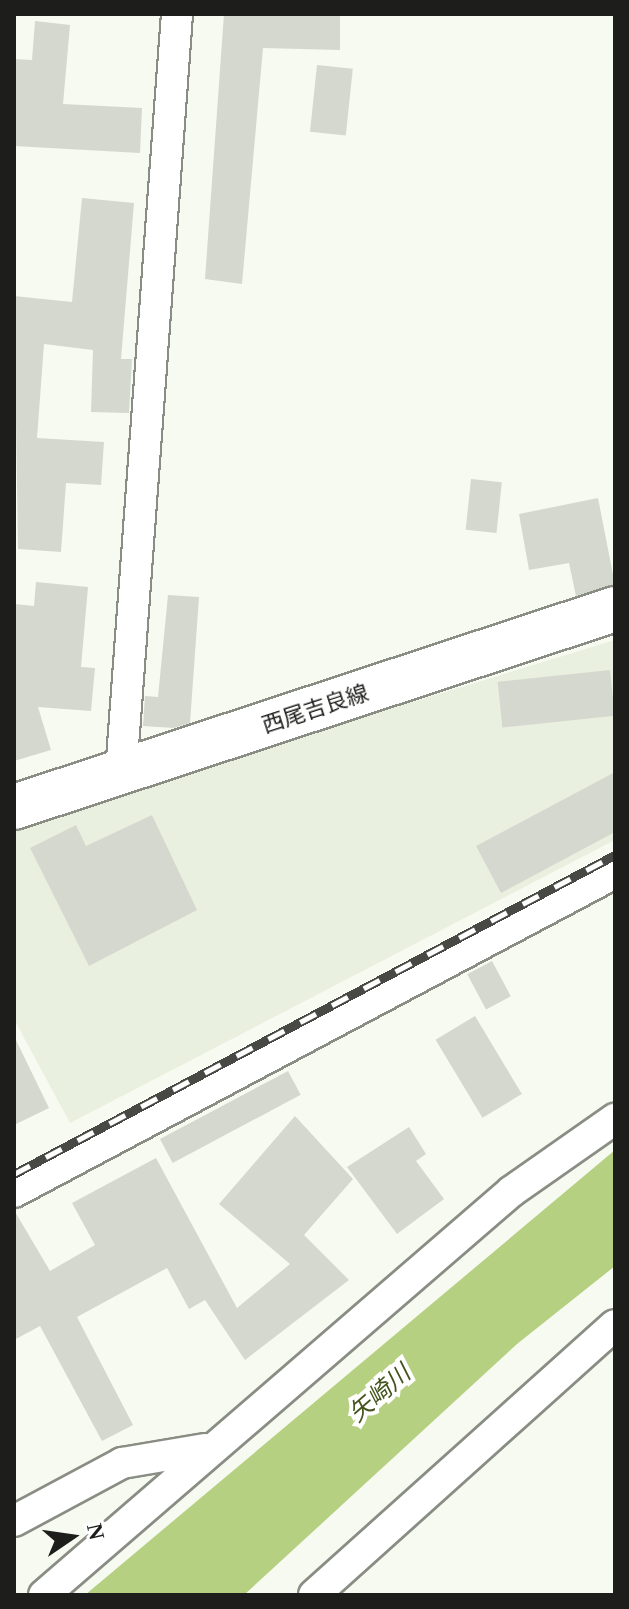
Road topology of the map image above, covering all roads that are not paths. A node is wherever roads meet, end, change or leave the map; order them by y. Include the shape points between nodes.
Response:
1 (177, 14) edge
2 (615, 609) edge
3 (121, 773) junction
4 (14, 807) edge
5 (615, 873) edge
6 (615, 1119) edge
7 (14, 1192) edge
8 (615, 1325) edge
9 (205, 1449) junction
10 (14, 1521) edge
11 (44, 1595) edge
12 (314, 1595) edge

1 - 3 street
2 - 3 main road, 西尾吉良線
3 - 4 main road, 西尾吉良線
5 - 7 street
6 - 9 street via 512,1191
8 - 12 street
9 - 10 street via 122,1463
9 - 11 street

